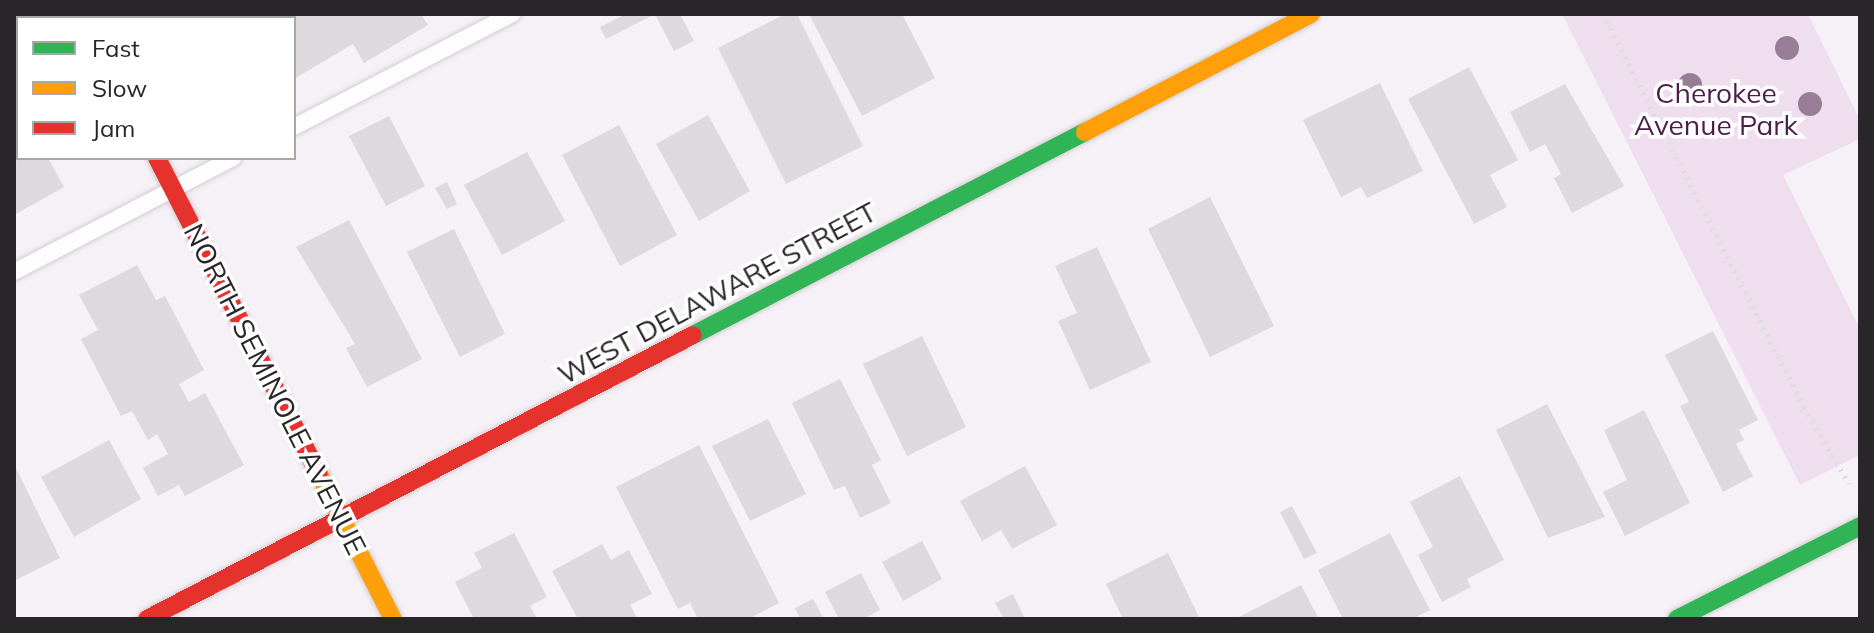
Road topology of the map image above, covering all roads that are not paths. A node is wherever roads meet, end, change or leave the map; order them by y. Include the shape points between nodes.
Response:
1 (512, 14) edge
2 (1311, 14) edge
3 (296, 126) edge
4 (158, 160) edge
5 (229, 160) edge
6 (172, 189) junction
7 (14, 272) edge
8 (342, 520) junction
9 (1860, 526) edge
10 (147, 619) edge
11 (393, 619) edge
12 (1677, 619) edge

1 - 3 lane
2 - 8 street, WEST DELAWARE STREET
4 - 6 street, NORTH SEMINOLE AVENUE
5 - 6 lane
6 - 7 lane
6 - 8 street, NORTH SEMINOLE AVENUE
8 - 10 street, WEST DELAWARE STREET
8 - 11 street, NORTH SEMINOLE AVENUE
9 - 12 street

